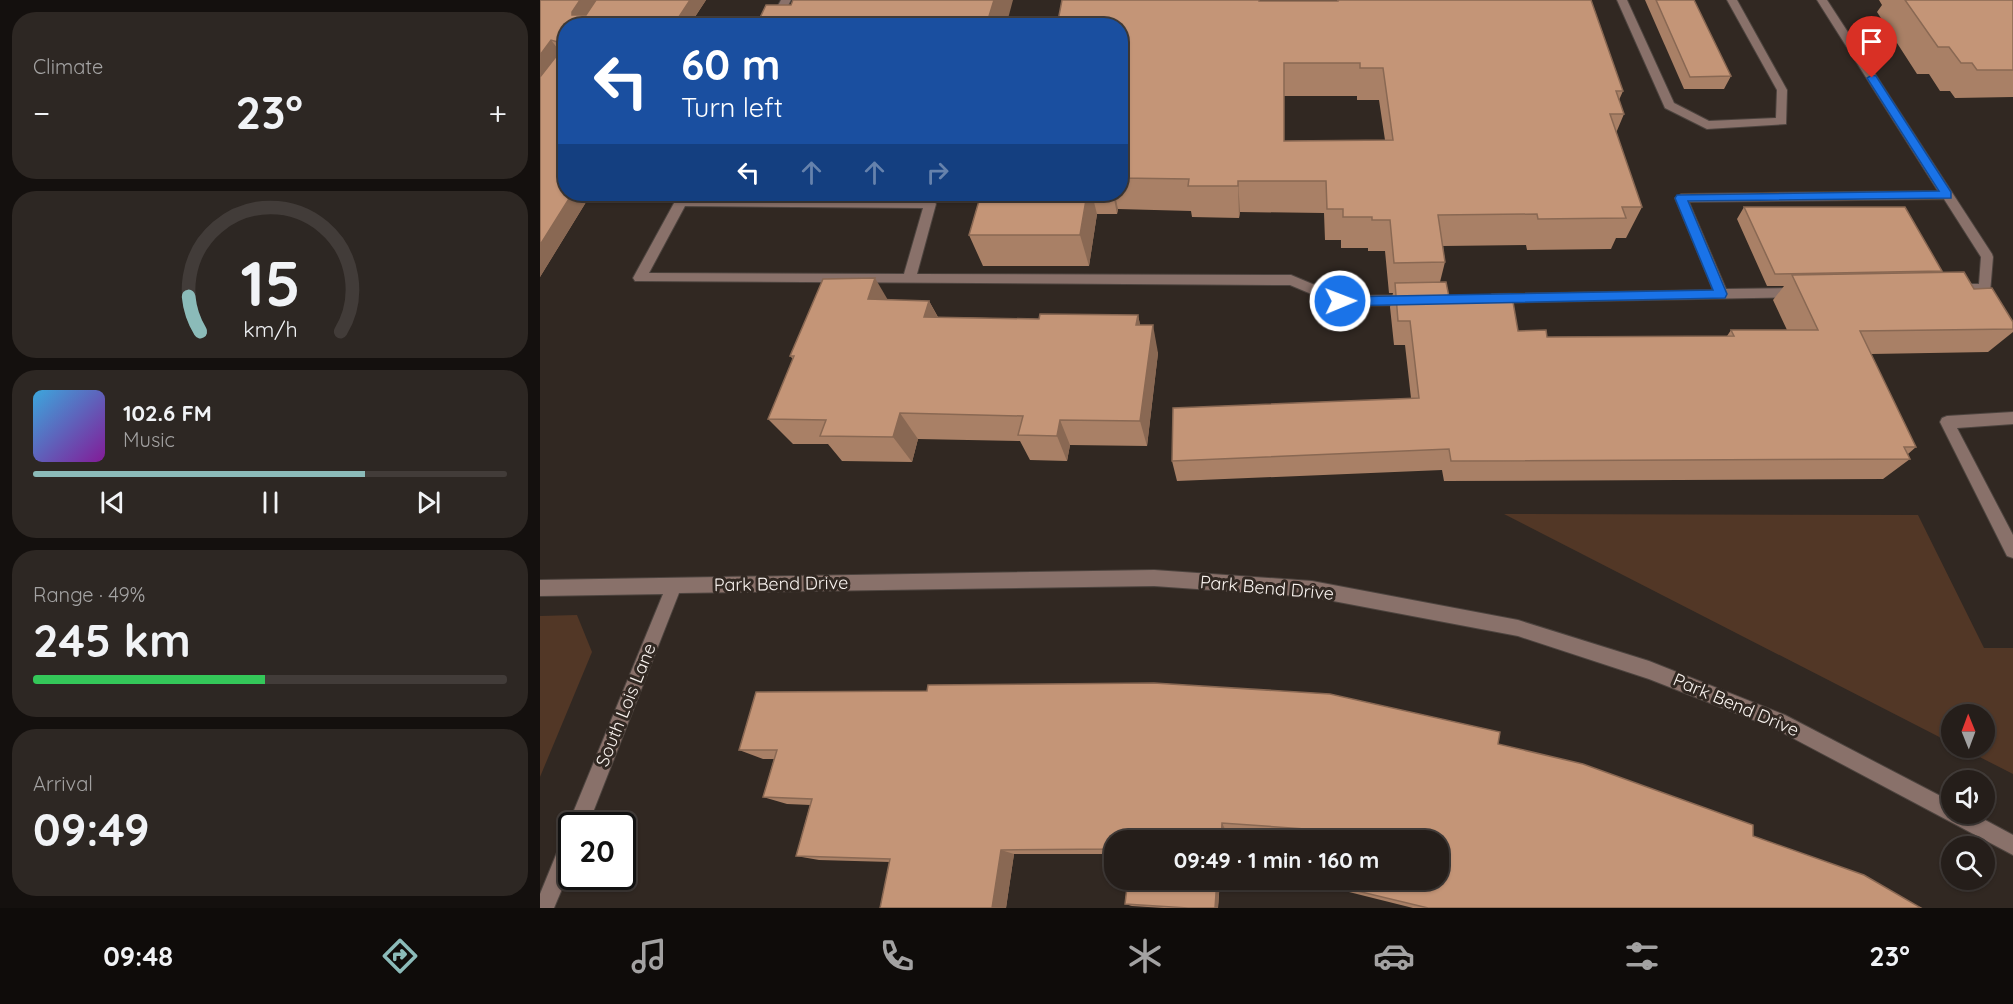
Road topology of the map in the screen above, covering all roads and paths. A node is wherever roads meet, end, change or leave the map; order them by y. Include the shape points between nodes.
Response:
1 (786, 0) edge
2 (1622, 0) edge
3 (1732, 0) edge
4 (1822, 0) edge
5 (776, 18) edge
6 (1947, 195) junction
7 (681, 201) edge
8 (806, 201) edge
9 (909, 279) junction
10 (1949, 290) edge
11 (1817, 292) edge
12 (1721, 294) junction
13 (1483, 299) edge
14 (1424, 300) edge
15 (2013, 418) edge
16 (2013, 551) edge
17 (674, 586) junction
18 (540, 588) edge
19 (1941, 807) edge
20 (583, 812) edge
21 (1973, 824) edge
22 (2013, 845) edge
23 (558, 874) edge
24 (544, 908) edge

1 - 5 street
2 - 3 street via 1669,105 1707,125 1782,121 1782,90
4 - 6 street
6 - 10 street via 1987,257 1988,293
6 - 12 street via 1681,198
7 - 9 street via 640,278
8 - 9 street via 930,204
9 - 14 street via 1291,280 1340,301
11 - 12 street
12 - 13 street
15 - 16 street via 1947,422
17 - 18 street, Park Bend Drive
17 - 19 street, Park Bend Drive via 1154,578 1312,589 1518,628 1649,670 1779,721
17 - 20 street, South Lois Lane
21 - 22 street, Park Bend Drive
23 - 24 street

